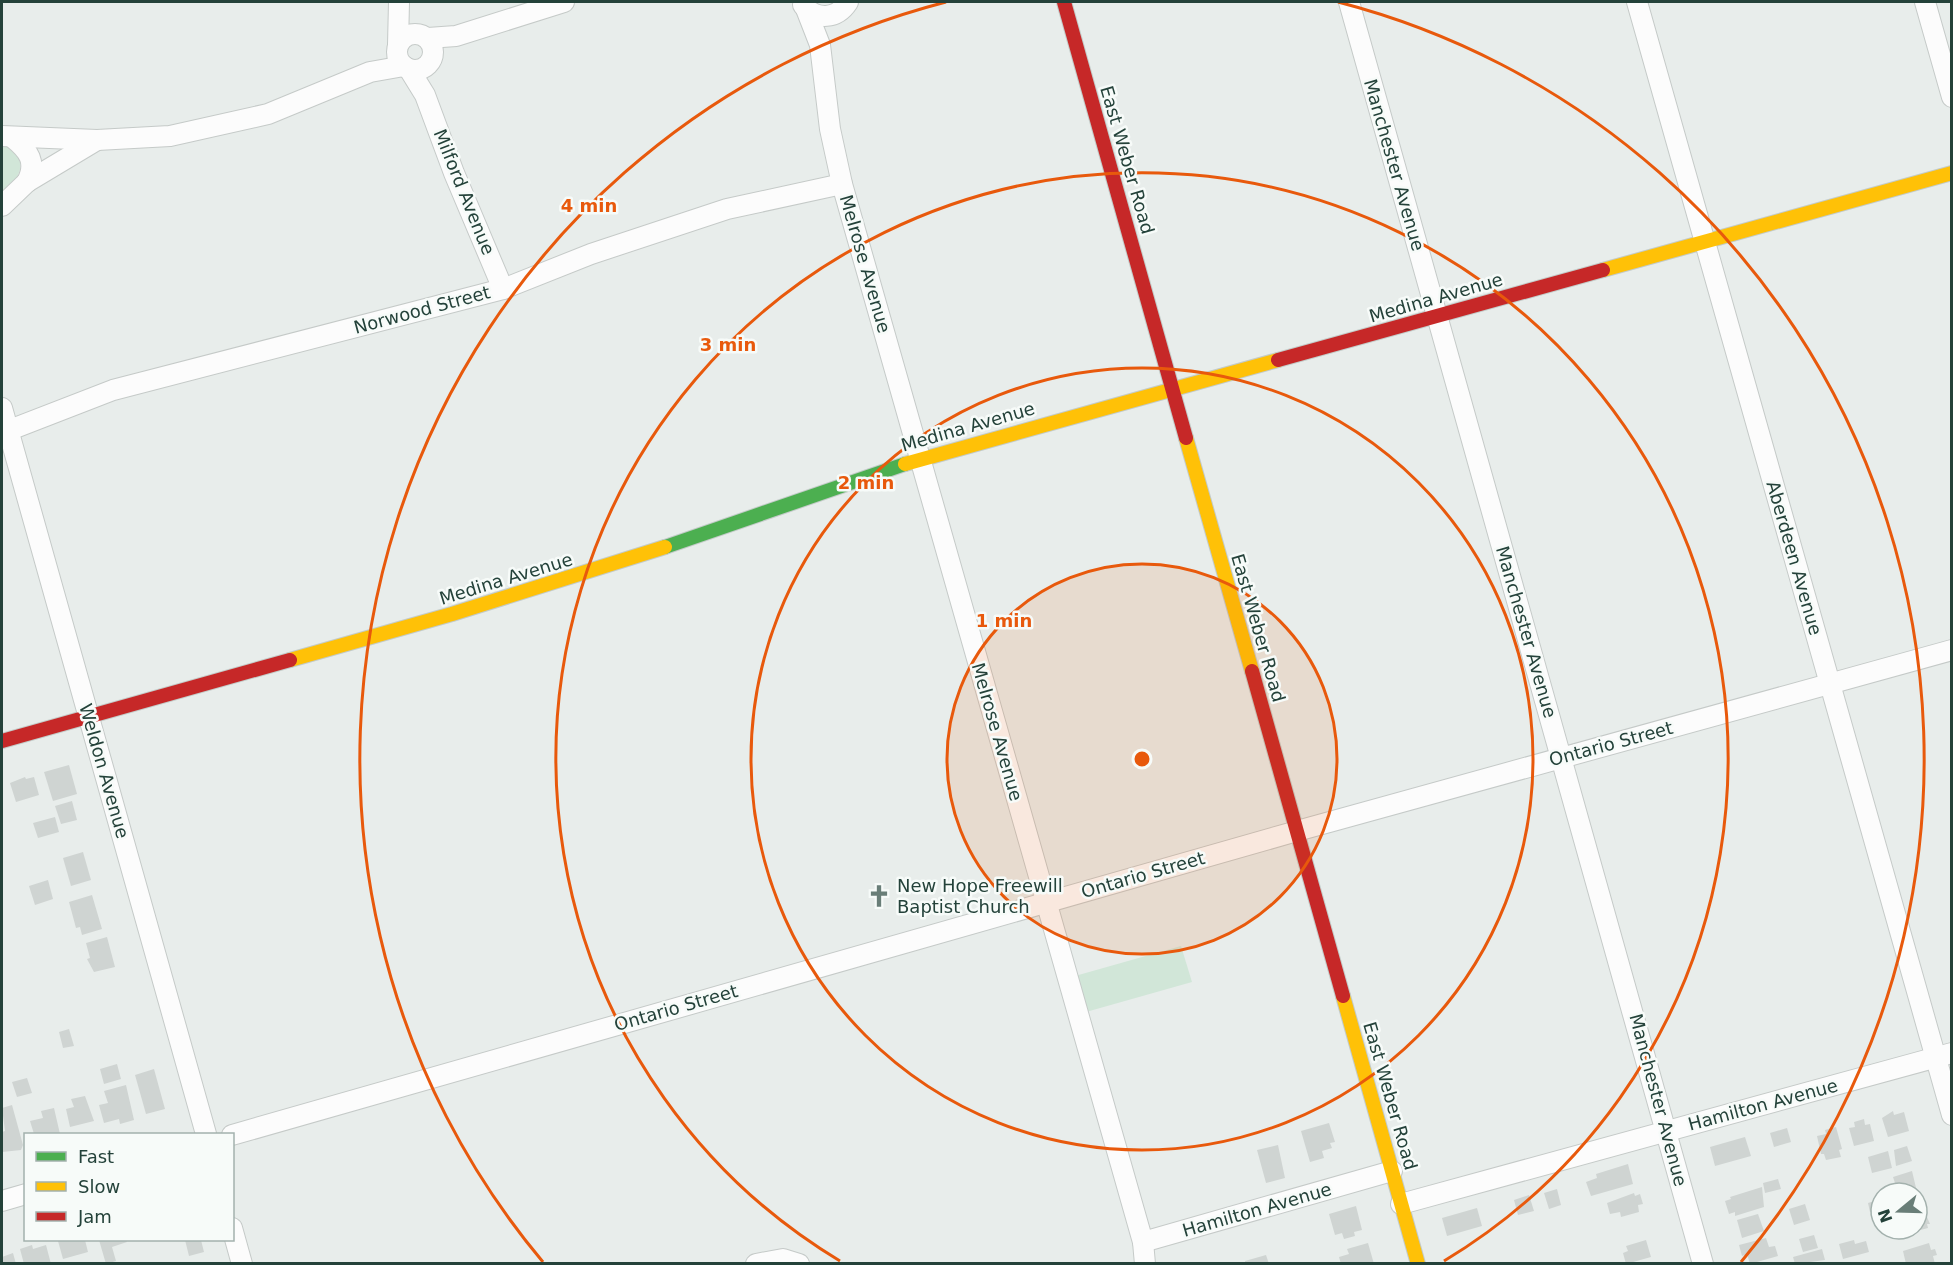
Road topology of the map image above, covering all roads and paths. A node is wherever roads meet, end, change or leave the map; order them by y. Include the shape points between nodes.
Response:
1 (564, 2) edge
2 (1064, 2) edge
3 (1349, 2) edge
4 (1637, 2) edge
5 (1925, 2) edge
6 (400, 5) edge
7 (803, 5) edge
8 (846, 7) edge
9 (820, 45) junction
10 (415, 53) junction
11 (1952, 97) edge
12 (7, 137) edge
13 (97, 140) junction
14 (1952, 173) edge
15 (27, 182) junction
16 (842, 184) junction
17 (2, 207) edge
18 (1705, 241) junction
19 (503, 289) junction
20 (1437, 315) junction
21 (1173, 389) junction
22 (2, 408) edge
23 (4, 431) edge
24 (920, 459) junction
25 (1952, 650) edge
26 (1830, 684) junction
27 (89, 717) junction
28 (2, 741) edge
29 (1561, 757) junction
30 (1297, 831) junction
31 (1045, 903) junction
32 (1943, 1055) edge
33 (1952, 1115) edge
34 (1668, 1132) junction
35 (206, 1133) edge
36 (234, 1134) edge
37 (1392, 1171) junction
38 (24, 1195) edge
39 (2, 1201) edge
40 (1401, 1204) junction
41 (234, 1235) edge
42 (1143, 1242) junction
43 (242, 1263) edge
44 (756, 1263) edge
45 (799, 1263) edge
46 (1145, 1263) edge
47 (1418, 1263) edge
48 (1703, 1263) edge

1 - 10 street
2 - 21 street, East Weber Road
3 - 20 street, Manchester Avenue
4 - 18 street, Aberdeen Avenue
5 - 11 street
6 - 10 street, Milford Avenue
7 - 8 street via 819,16
7 - 9 street, Melrose Avenue
8 - 9 street, Melrose Avenue via 827,24
9 - 16 street, Melrose Avenue via 830,129
10 - 13 street via 260,116 170,136
10 - 19 street, Milford Avenue via 425,95 454,173
12 - 13 street
12 - 15 street via 30,155 32,173
13 - 15 street
14 - 18 street, Medina Avenue
15 - 17 street
16 - 19 street, Norwood Street via 727,209 591,254
16 - 24 street, Melrose Avenue
18 - 20 street, Medina Avenue
18 - 26 street, Aberdeen Avenue
19 - 23 street, Norwood Street via 114,390
20 - 21 street, Medina Avenue
20 - 29 street, Manchester Avenue
21 - 24 street, Medina Avenue
21 - 30 street, East Weber Road
22 - 23 street, Weldon Avenue
23 - 27 street, Weldon Avenue
24 - 27 street, Medina Avenue via 606,567
24 - 31 street, Melrose Avenue
25 - 26 street, Ontario Street
26 - 29 street, Ontario Street
26 - 32 street, Aberdeen Avenue
27 - 28 street, Medina Avenue
27 - 35 street, Weldon Avenue
29 - 30 street, Ontario Street
29 - 34 street, Manchester Avenue
30 - 31 street, Ontario Street
30 - 37 street, East Weber Road
31 - 36 street, Ontario Street
31 - 42 street, Melrose Avenue
32 - 33 street, Aberdeen Avenue
32 - 34 street, Hamilton Avenue
34 - 40 street, Hamilton Avenue
34 - 48 street, Manchester Avenue
37 - 40 street, East Weber Road
37 - 42 street, Hamilton Avenue
38 - 39 street
40 - 47 street, East Weber Road
41 - 43 street
42 - 46 street
44 - 45 street via 783,1259

